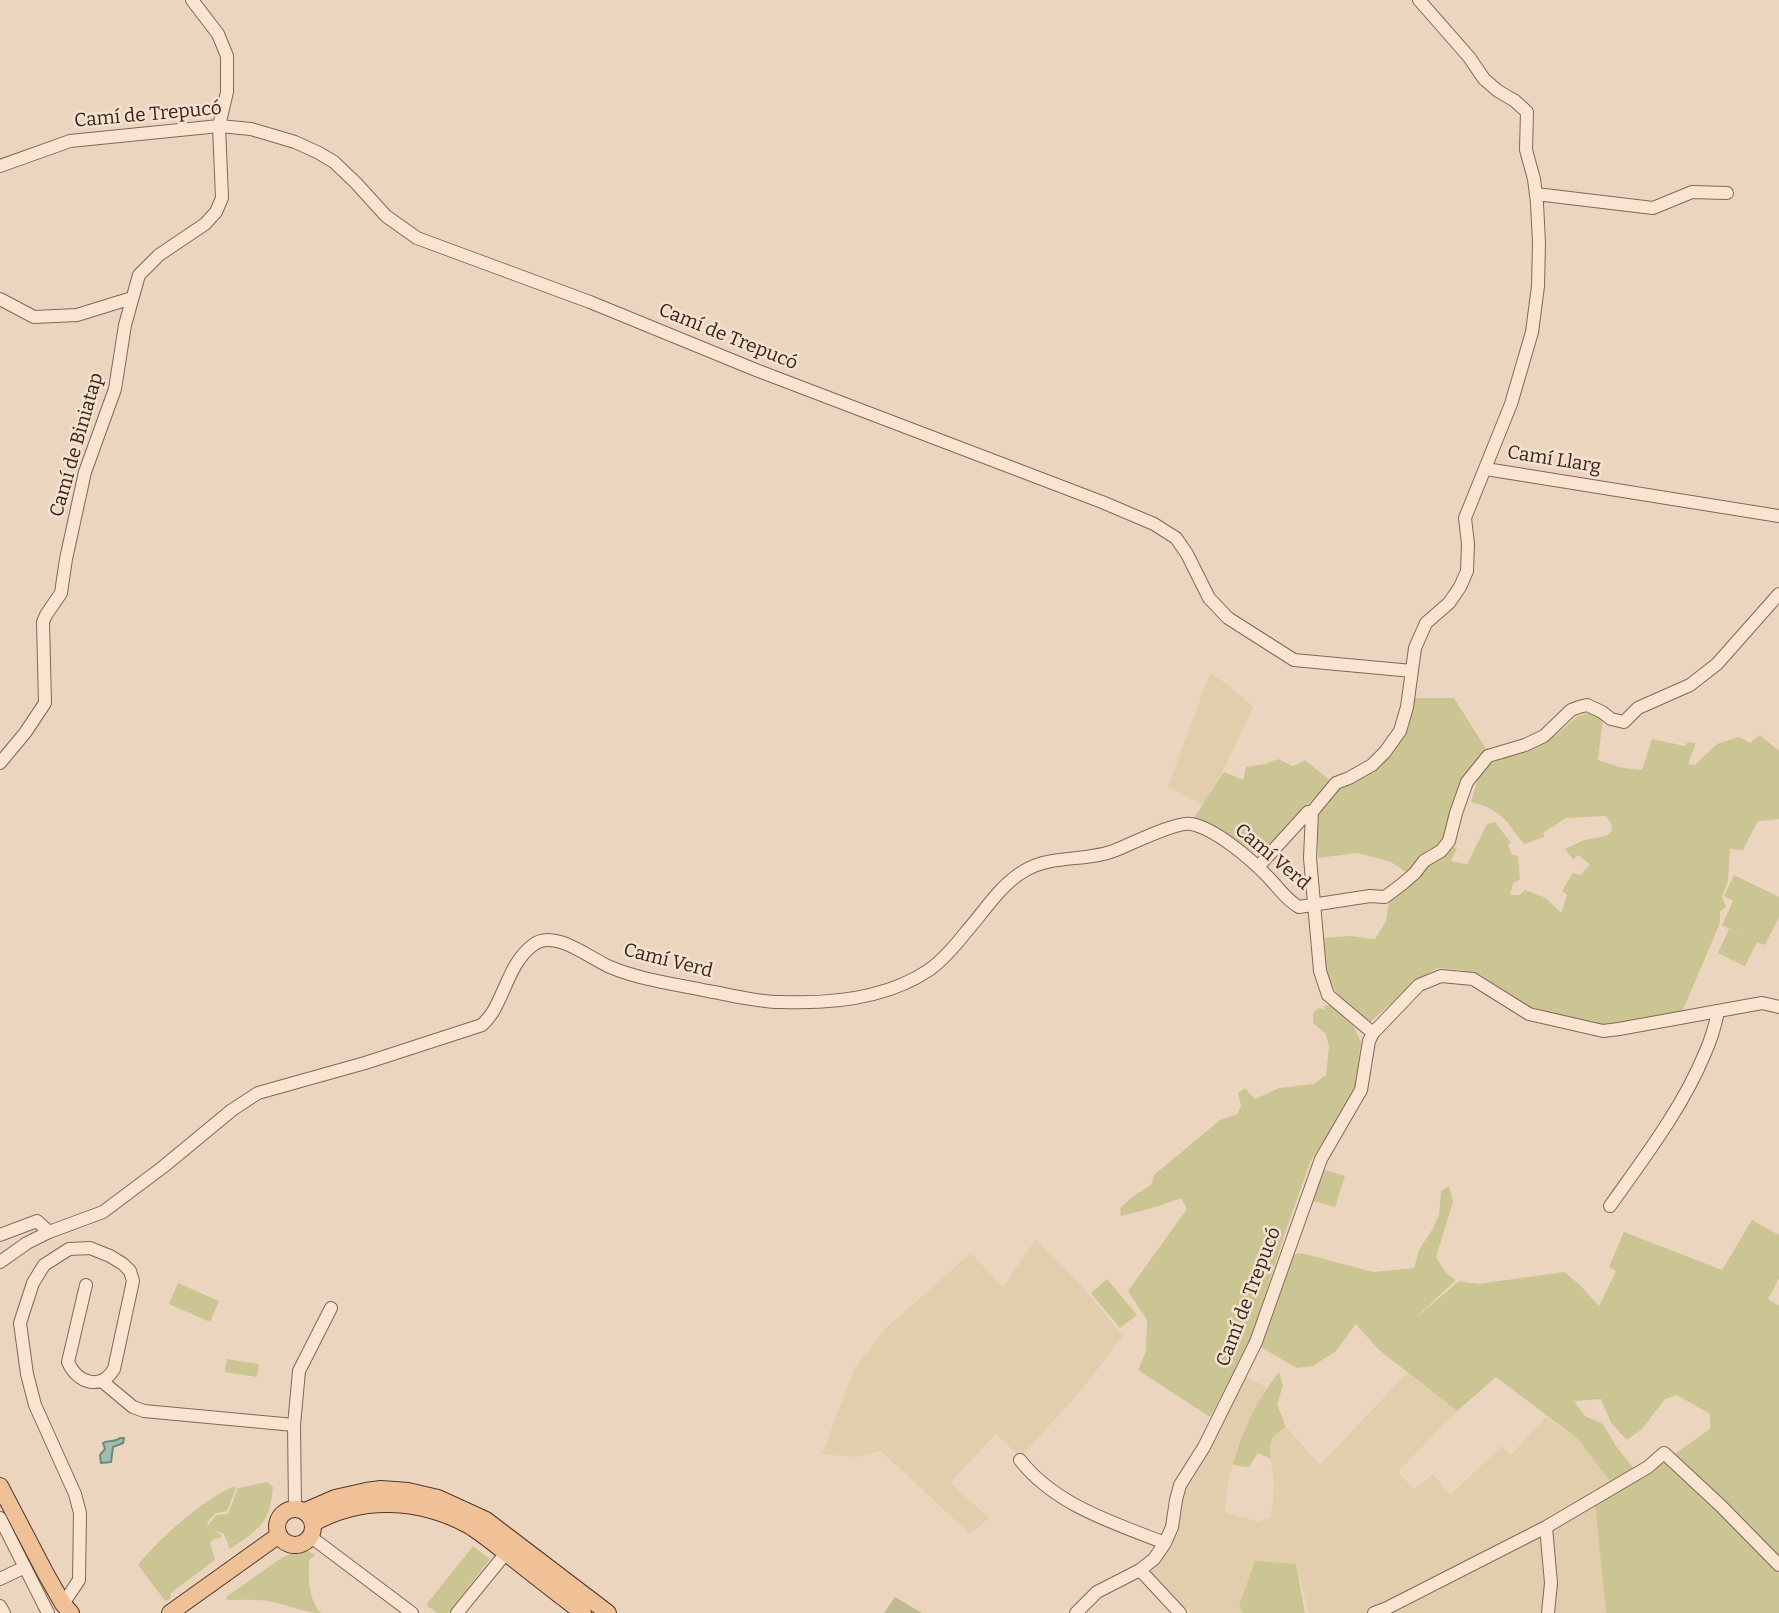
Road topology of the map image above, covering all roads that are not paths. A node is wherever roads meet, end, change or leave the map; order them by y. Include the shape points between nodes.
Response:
1 (192, 0) edge
2 (1419, 0) edge
3 (219, 126) junction
4 (0, 166) edge
5 (1727, 193) dead end
6 (1536, 194) junction
7 (132, 298) junction
8 (0, 299) edge
9 (1486, 469) junction
10 (1779, 516) edge
11 (1779, 594) edge
12 (1412, 671) junction
13 (0, 763) edge
14 (1312, 812) junction
15 (1258, 867) junction
16 (1314, 906) junction
17 (1779, 1007) edge
18 (1718, 1012) junction
19 (1373, 1033) junction
20 (1610, 1206) dead end
21 (49, 1232) junction
22 (0, 1235) edge
23 (0, 1262) edge
24 (86, 1285) dead end
25 (331, 1308) dead end
26 (103, 1382) junction
27 (294, 1425) junction
28 (1020, 1460) dead end
29 (0, 1486) edge
30 (0, 1518) edge
31 (306, 1520) junction
32 (1546, 1527) junction
33 (282, 1538) junction
34 (1166, 1543) junction
35 (506, 1553) junction
36 (1779, 1565) edge
37 (25, 1567) junction
38 (1140, 1570) junction
39 (0, 1579) edge
40 (0, 1606) edge
41 (65, 1610) edge
42 (580, 1612) edge
43 (4, 1613) edge
44 (48, 1613) edge
45 (170, 1613) edge
46 (188, 1613) edge
47 (412, 1613) edge
48 (457, 1613) edge
49 (608, 1613) edge
50 (1076, 1613) edge
51 (1180, 1613) edge
52 (1374, 1613) edge
53 (1548, 1613) edge

1 - 3 street, Camí de Biniatap via 218,34 227,56 227,92
2 - 6 street via 1484,79 1527,112 1526,150
3 - 4 street, Camí de Trepucó via 70,141
3 - 7 street, Camí de Biniatap via 222,198 216,212 139,275
3 - 12 street, Camí de Trepucó via 251,129 319,153 334,162 386,216 417,238 1154,524 1176,538 1209,598 1228,618 1294,660
5 - 6 street via 1692,192 1653,208
6 - 9 street via 1538,286 1532,332
7 - 8 street via 76,315 34,317
7 - 13 street, Camí de Biniatap via 115,389 85,472 61,593 43,622 45,703
9 - 10 street, Camí Llarg
9 - 12 street, Camí Llarg via 1465,518 1466,571 1449,603 1426,623 1415,648
11 - 16 street via 1717,664 1690,685 1638,708 1624,722 1587,705 1579,706 1544,736 1488,756 1467,782 1449,841 1385,897
12 - 14 street, Camí Llarg via 1407,707 1385,752 1372,765 1336,783
14 - 15 street, Camí Llarg
14 - 16 street
15 - 16 street, Camí Verd via 1289,901 1299,907
15 - 21 street, Camí Verd via 1210,832 1189,823 1109,853 1051,860 1025,870 1004,887 951,951 929,969 900,986 859,998 808,1003 740,997 639,977 548,939 534,944 512,968 494,1011 482,1025 258,1093 103,1212
16 - 19 street via 1320,971 1328,995
17 - 18 street via 1762,1003
18 - 19 street via 1603,1031 1529,1014 1473,979 1441,976 1419,985
18 - 20 street via 1705,1054 1685,1092
19 - 34 street, Camí de Trepucó via 1361,1090 1321,1159 1256,1342 1181,1485
21 - 22 street via 37,1221
21 - 23 street, Camí Verd
24 - 26 street via 68,1362 79,1377
25 - 27 street via 299,1371
26 - 27 street via 144,1411
26 - 41 street via 114,1369 133,1281 130,1271 110,1256 90,1248 69,1249 44,1265 20,1323 35,1405 80,1514 79,1580
27 - 31 street
28 - 34 street via 1069,1501
29 - 41 main road
30 - 37 street
31 - 33 main road via 306,1542 291,1545
31 - 33 main road via 288,1510 282,1514 277,1528
31 - 35 main road via 374,1504 408,1505 470,1526
31 - 47 street
31 - 49 main road via 335,1498 366,1491 408,1491 438,1498 486,1520
32 - 36 street via 1664,1453
32 - 52 street
32 - 53 street
33 - 45 main road
33 - 46 main road
34 - 38 street, Camí de Trepucó
35 - 42 main road
35 - 48 street
37 - 39 street
37 - 44 street
38 - 50 street, Camí de Trepucó via 1097,1592
38 - 51 street
40 - 43 street

